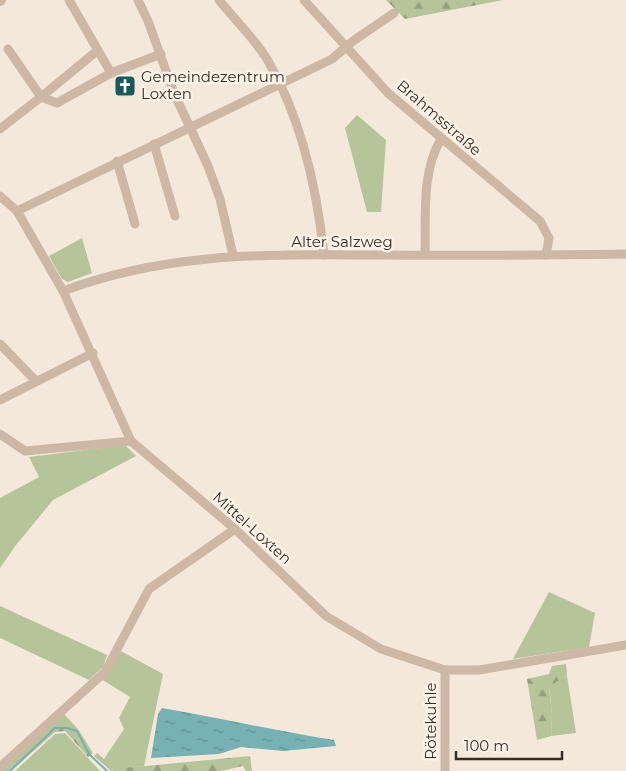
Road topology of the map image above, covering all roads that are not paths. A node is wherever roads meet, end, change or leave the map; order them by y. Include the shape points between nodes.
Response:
1 (69, 0) edge
2 (138, 0) edge
3 (219, 0) edge
4 (304, 0) edge
5 (394, 13) dead end
6 (346, 48) junction
7 (8, 49) dead end
8 (98, 50) junction
9 (161, 54) junction
10 (111, 73) junction
11 (280, 85) junction
12 (41, 97) junction
13 (191, 126) junction
14 (0, 129) edge
15 (441, 140) junction
16 (154, 144) junction
17 (117, 161) junction
18 (0, 196) edge
19 (17, 211) junction
20 (175, 216) dead end
21 (136, 224) dead end
22 (626, 254) edge
23 (233, 255) junction
24 (324, 255) junction
25 (546, 255) junction
26 (425, 256) junction
27 (63, 291) junction
28 (0, 344) edge
29 (93, 353) junction
30 (36, 381) junction
31 (0, 400) edge
32 (0, 434) edge
33 (132, 441) junction
34 (235, 529) junction
35 (626, 645) edge
36 (445, 670) junction
37 (0, 767) edge
38 (444, 771) edge

1 - 8 street
2 - 9 street
3 - 11 street via 266,57
4 - 6 street, Brahmsstraße
5 - 6 street
6 - 11 street via 332,59
6 - 15 street, Brahmsstraße via 388,94
7 - 12 street
8 - 10 street
8 - 12 street
9 - 10 street
9 - 13 street via 174,93
10 - 12 street via 57,102
11 - 13 street
11 - 24 street via 307,165 320,218
12 - 14 street
13 - 16 street
13 - 23 street via 220,198
15 - 25 street, Brahmsstraße via 540,221 549,238
15 - 26 street via 436,148 427,187
16 - 17 street
16 - 20 street
17 - 19 street
17 - 21 street
18 - 19 street, Mittel-Loxten
19 - 27 street, Mittel-Loxten
22 - 25 street, Alter Salzweg
23 - 24 street, Alter Salzweg
23 - 27 street, Alter Salzweg via 164,262 117,272
24 - 26 street, Alter Salzweg
25 - 26 street, Alter Salzweg
27 - 29 street, Mittel-Loxten
28 - 30 street
29 - 30 street
29 - 33 street, Mittel-Loxten
30 - 31 street
32 - 33 street via 25,451
33 - 34 street, Mittel-Loxten
34 - 36 street, Mittel-Loxten via 326,616 381,648
34 - 37 street via 149,588 105,672
35 - 36 street, Mittel-Loxten via 479,670
36 - 38 street, Rötekuhle

